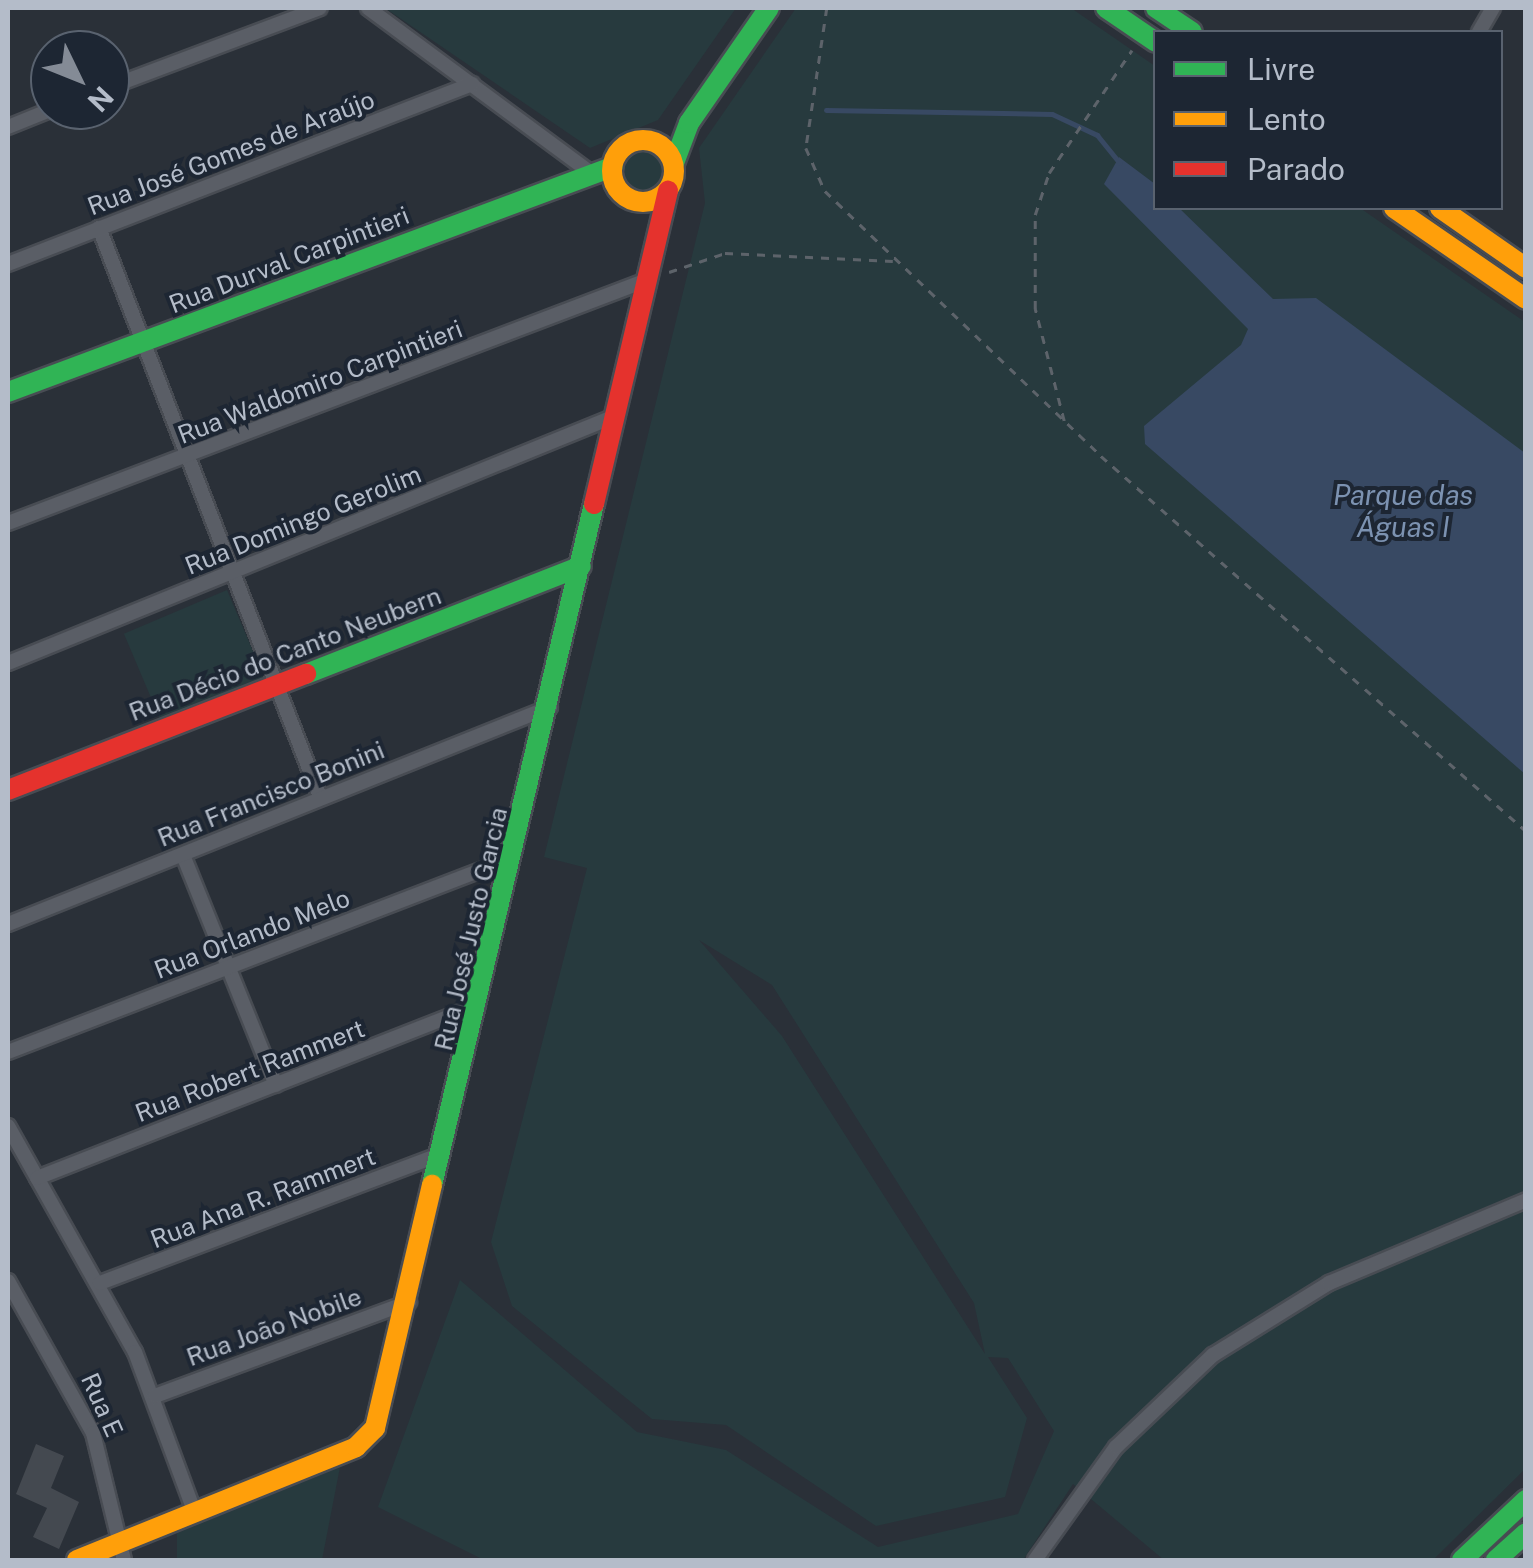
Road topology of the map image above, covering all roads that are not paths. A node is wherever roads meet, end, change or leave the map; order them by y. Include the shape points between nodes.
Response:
1 (320, 8) edge
2 (368, 8) edge
3 (769, 8) edge
4 (1106, 8) edge
5 (1156, 8) edge
6 (1493, 8) edge
7 (1189, 30) edge
8 (1480, 30) edge
9 (1150, 38) edge
10 (130, 79) edge
11 (472, 84) junction
12 (688, 123) junction
13 (646, 140) junction
14 (674, 162) junction
15 (612, 167) junction
16 (588, 170) junction
17 (668, 191) junction
18 (641, 203) junction
19 (1397, 210) edge
20 (1443, 210) edge
21 (100, 228) junction
22 (657, 244) junction
23 (8, 264) edge
24 (1526, 268) edge
25 (647, 280) junction
26 (1526, 299) edge
27 (142, 344) junction
28 (8, 392) edge
29 (614, 416) junction
30 (190, 456) junction
31 (8, 523) edge
32 (581, 566) junction
33 (238, 572) junction
34 (8, 662) edge
35 (279, 680) junction
36 (551, 707) junction
37 (8, 790) edge
38 (320, 797) junction
39 (183, 854) junction
40 (512, 858) junction
41 (8, 924) edge
42 (228, 967) junction
43 (479, 1005) junction
44 (8, 1052) edge
45 (276, 1085) junction
46 (8, 1126) edge
47 (442, 1154) junction
48 (38, 1178) junction
49 (1526, 1200) edge
50 (8, 1281) edge
51 (100, 1284) junction
52 (410, 1302) junction
53 (154, 1396) junction
54 (1526, 1500) edge
55 (194, 1511) junction
56 (1526, 1533) edge
57 (122, 1552) edge
58 (77, 1560) edge
59 (1035, 1560) edge
60 (1462, 1560) edge
61 (1496, 1560) edge

1 - 10 street
2 - 11 street
3 - 12 main road
4 - 9 main road
5 - 7 main road
6 - 8 street
11 - 16 street
11 - 21 street, Rua José Gomes de Araújo
12 - 13 main road
12 - 14 main road
13 - 14 main road
13 - 15 main road via 620,149
14 - 17 main road
15 - 16 main road, Rua Durval Carpintieri
15 - 18 main road via 616,187
16 - 27 main road, Rua Durval Carpintieri
17 - 18 main road
17 - 22 main road, Rua José Justo Garcia
18 - 22 main road
19 - 26 main road
20 - 24 main road
21 - 23 street, Rua José Gomes de Araújo
21 - 27 street
22 - 25 main road, Rua José Justo Garcia
25 - 29 main road, Rua José Justo Garcia
25 - 30 street, Rua Waldomiro Carpintieri
27 - 28 main road, Rua Durval Carpintieri
27 - 30 street
29 - 32 main road, Rua José Justo Garcia
29 - 33 street, Rua Domingo Gerolim
30 - 31 street, Rua Waldomiro Carpintieri
30 - 33 street
32 - 35 main road, Rua Décio do Canto Neubern
32 - 36 main road, Rua José Justo Garcia
33 - 34 street, Rua Domingo Gerolim
33 - 35 street
35 - 37 main road, Rua Décio do Canto Neubern
35 - 38 street
36 - 38 street, Rua Francisco Bonini
36 - 40 main road, Rua José Justo Garcia
38 - 39 street, Rua Francisco Bonini
39 - 41 street, Rua Francisco Bonini
39 - 42 street
40 - 42 street, Rua Orlando Melo
40 - 43 main road, Rua José Justo Garcia
42 - 44 street, Rua Orlando Melo
42 - 45 street
43 - 45 street, Rua Robert Rammert
43 - 47 main road, Rua José Justo Garcia
45 - 48 street, Rua Robert Rammert
46 - 48 street
47 - 51 street, Rua Ana R. Rammert
47 - 52 main road, Rua José Justo Garcia
48 - 51 street
49 - 59 street via 1330,1283 1212,1354 1116,1446
50 - 57 street, Rua E via 93,1432
51 - 53 street
52 - 53 street, Rua João Nobile
52 - 55 main road, Rua José Justo Garcia via 368,1439
53 - 55 street
54 - 60 main road
55 - 57 main road
56 - 61 main road
57 - 58 main road

